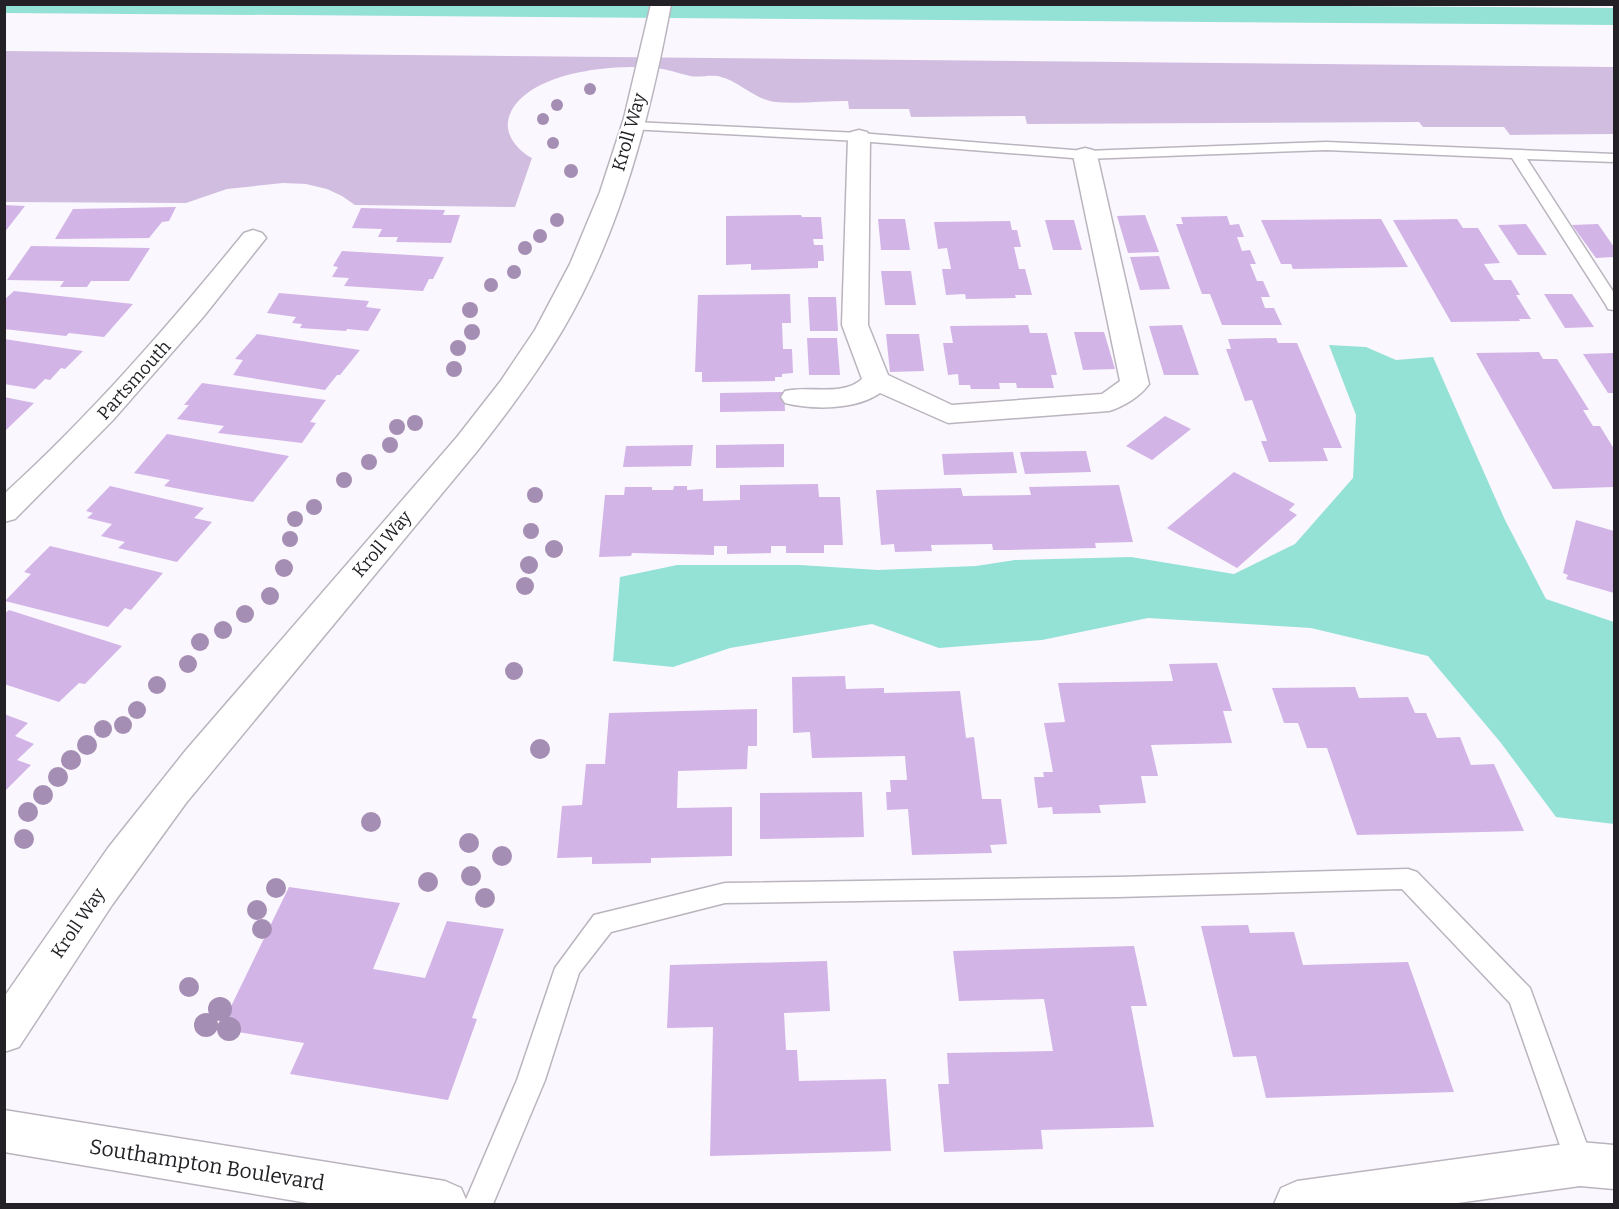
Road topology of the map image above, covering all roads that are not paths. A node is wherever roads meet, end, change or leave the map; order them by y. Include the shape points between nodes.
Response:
1 (658, 17) edge
2 (634, 126) junction
3 (859, 137) junction
4 (1085, 155) junction
5 (1516, 155) junction
6 (1614, 158) edge
7 (253, 238) dead end
8 (1614, 305) edge
9 (876, 380) junction
10 (795, 397) dead end
11 (4, 512) edge
12 (4, 1033) edge
13 (4, 1131) edge
14 (1597, 1166) edge
15 (445, 1204) edge
16 (479, 1204) edge
17 (1297, 1204) edge

1 - 2 street, Kroll Way
2 - 3 lane
2 - 12 street, Kroll Way via 595,240 565,301 524,368 469,442 196,763 98,892
3 - 4 lane
3 - 9 street via 855,325
4 - 5 lane via 1326,146
4 - 9 street via 1135,384 1109,402 948,414
5 - 6 lane
5 - 8 lane
7 - 11 street, Partsmouth via 188,321
9 - 10 street via 872,387 854,396
13 - 15 street, Southampton Boulevard
14 - 16 lane via 1521,996 1408,879 725,893 603,923 568,968 531,1080
14 - 17 street

